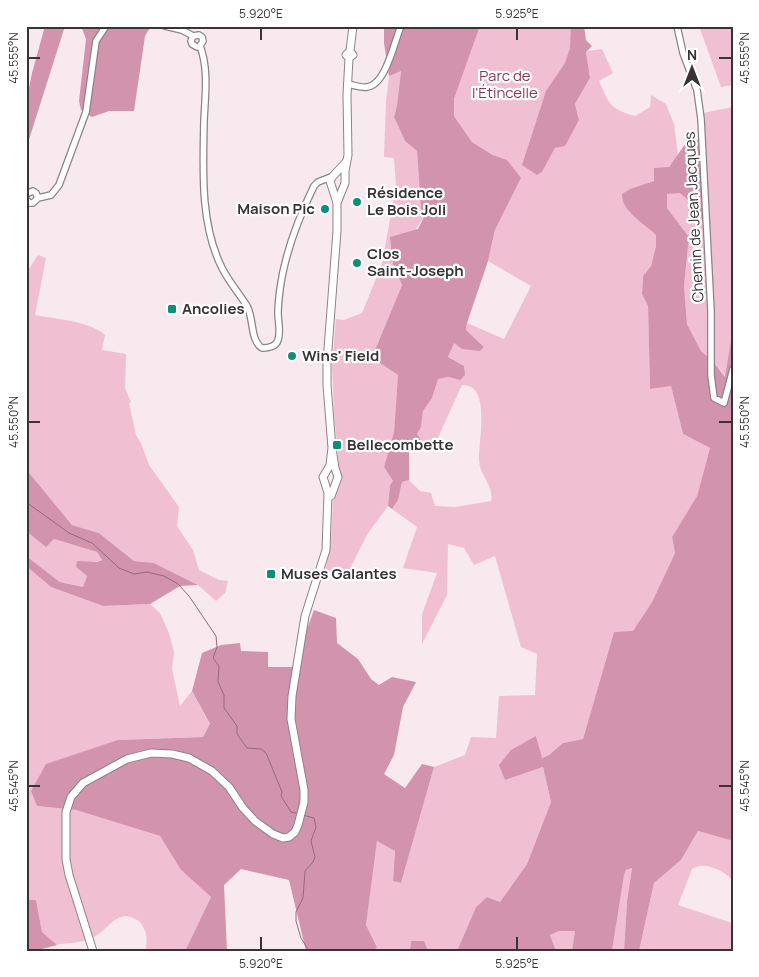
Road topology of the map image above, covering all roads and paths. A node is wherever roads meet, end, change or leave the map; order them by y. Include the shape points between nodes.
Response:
1 (106, 26) edge
2 (165, 26) edge
3 (401, 26) edge
4 (677, 26) edge
5 (353, 28) edge
6 (347, 84) junction
7 (346, 162) junction
8 (333, 176) junction
9 (344, 179) junction
10 (318, 182) junction
11 (332, 186) junction
12 (342, 188) junction
13 (26, 194) edge
14 (38, 198) junction
15 (26, 200) edge
16 (337, 203) junction
17 (733, 369) edge
18 (332, 448) junction
19 (327, 471) junction
20 (336, 472) junction
21 (326, 482) junction
22 (335, 483) junction
23 (327, 516) junction
24 (93, 951) edge

1 - 14 street via 96,41 86,112 59,185 51,195
2 - 10 street via 193,36 199,34 203,40 200,46 205,58 205,202 211,240 229,281 251,315 256,342 262,348 276,344 279,337 280,289 292,236
3 - 6 street via 382,78 368,87
4 - 17 street, Chemin de Jean Jacques via 700,105 714,398 724,402
5 - 6 main road
6 - 7 main road
7 - 8 main road
7 - 9 main road
8 - 9 main road via 341,175
8 - 10 street
8 - 11 main road
9 - 12 main road
10 - 11 street
11 - 12 main road
11 - 16 main road
12 - 16 main road
13 - 14 street via 33,191
14 - 15 street via 32,203
16 - 18 main road via 327,362
18 - 19 main road
18 - 20 main road
19 - 20 main road
19 - 21 main road via 323,476
20 - 22 main road
21 - 22 main road
21 - 23 main road
22 - 23 main road
23 - 24 main road via 326,550 305,616 292,696 291,719 304,790 295,832 283,838 273,834 255,821 212,770 189,758 166,752 135,757 83,783 66,812 66,859

